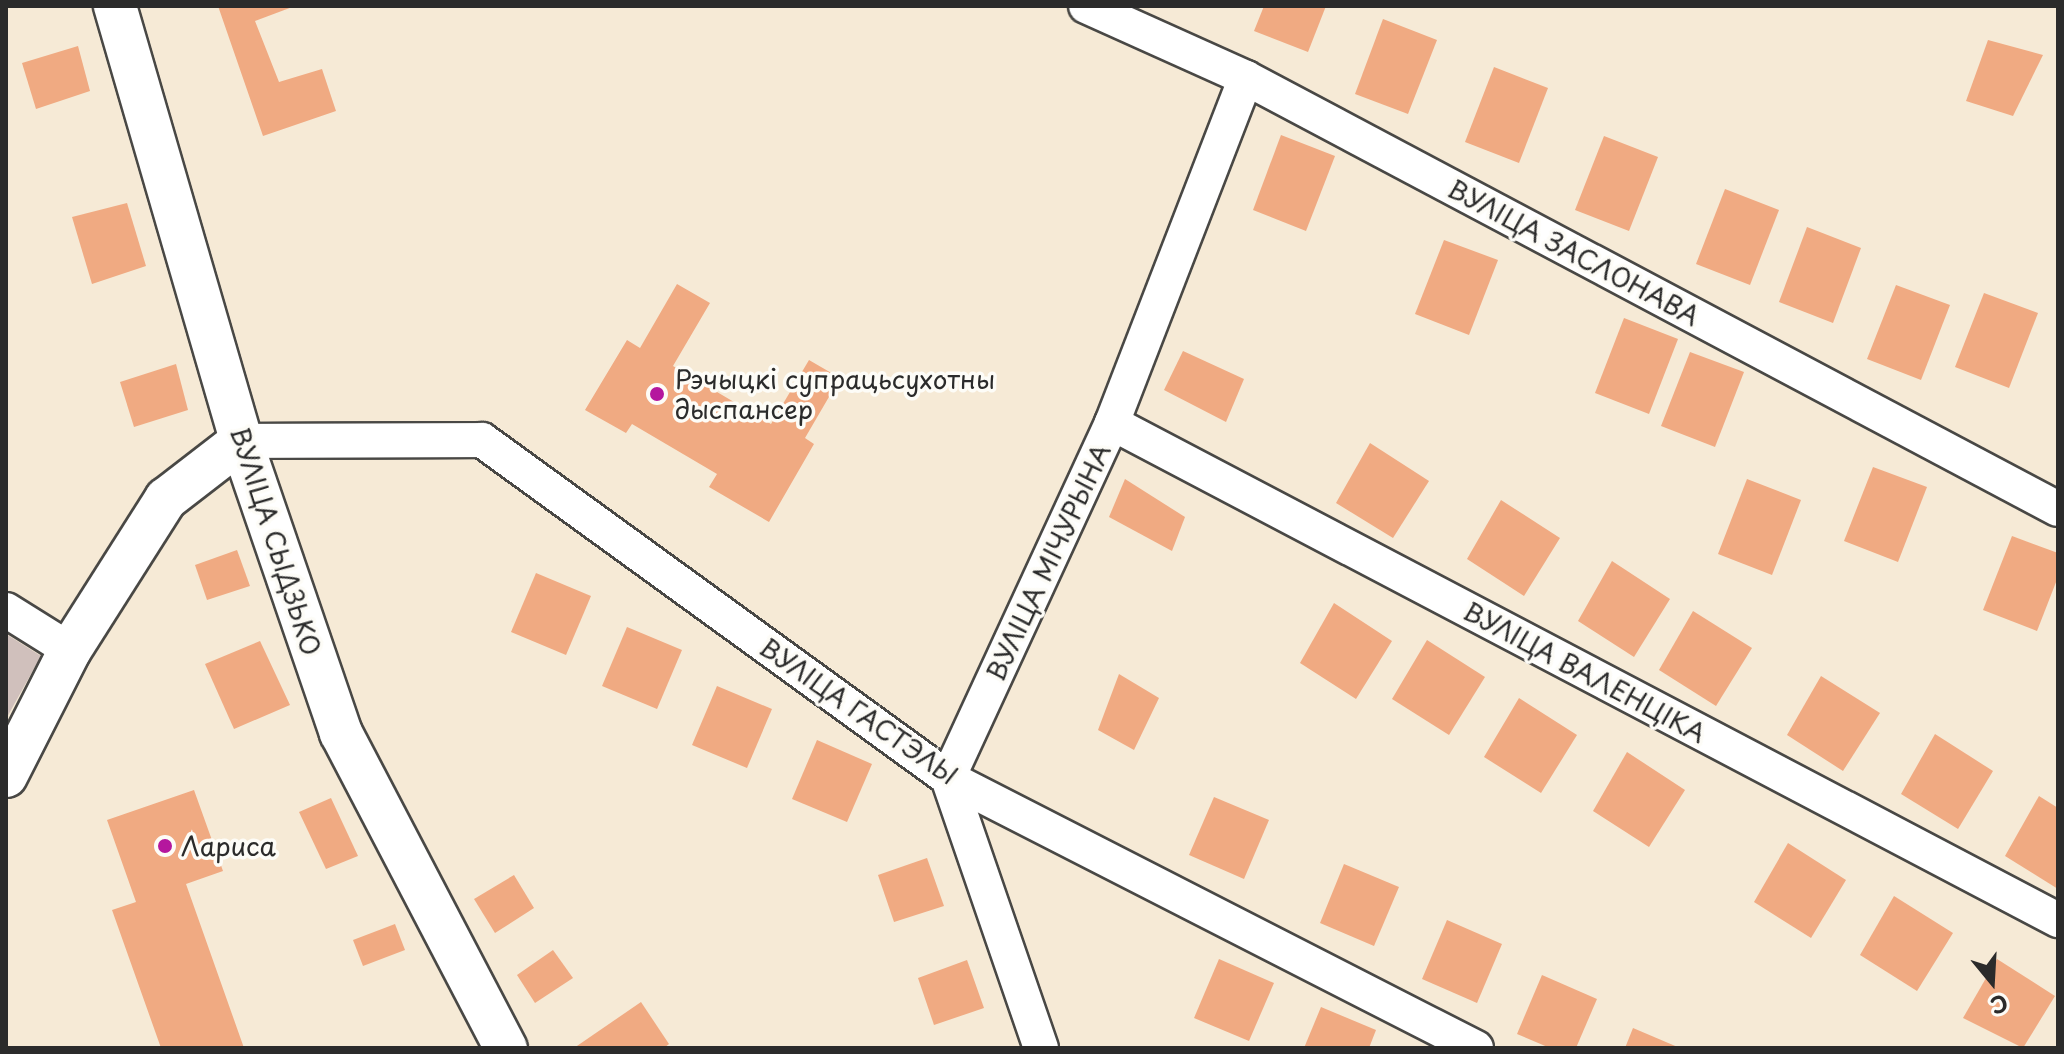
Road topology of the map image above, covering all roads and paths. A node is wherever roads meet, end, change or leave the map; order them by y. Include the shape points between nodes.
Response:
1 (115, 6) edge
2 (1086, 6) edge
3 (1246, 78) junction
4 (1112, 423) junction
5 (241, 441) junction
6 (2058, 509) edge
7 (6, 610) edge
8 (70, 650) junction
9 (6, 776) edge
10 (948, 778) junction
11 (2058, 920) edge
12 (506, 1048) edge
13 (1041, 1048) edge
14 (1476, 1048) edge

1 - 5 street, ВУЛІЦА СЫДЗЬКО
2 - 3 street, ВУЛІЦА ЗАСЛОНАВА
3 - 4 street, ВУЛІЦА МІЧУРЫНА
3 - 6 street, ВУЛІЦА ЗАСЛОНАВА
4 - 10 street, ВУЛІЦА МІЧУРЫНА
4 - 11 street, ВУЛІЦА ВАЛЕНЦІКА
5 - 8 street via 166,499
5 - 10 street, ВУЛІЦА ГАСТЭЛЫ via 482,440
5 - 12 street, ВУЛІЦА СЫДЗЬКО via 341,733
7 - 8 street
8 - 9 street
10 - 13 street
10 - 14 street, ВУЛІЦА ГАСТЭЛЫ

